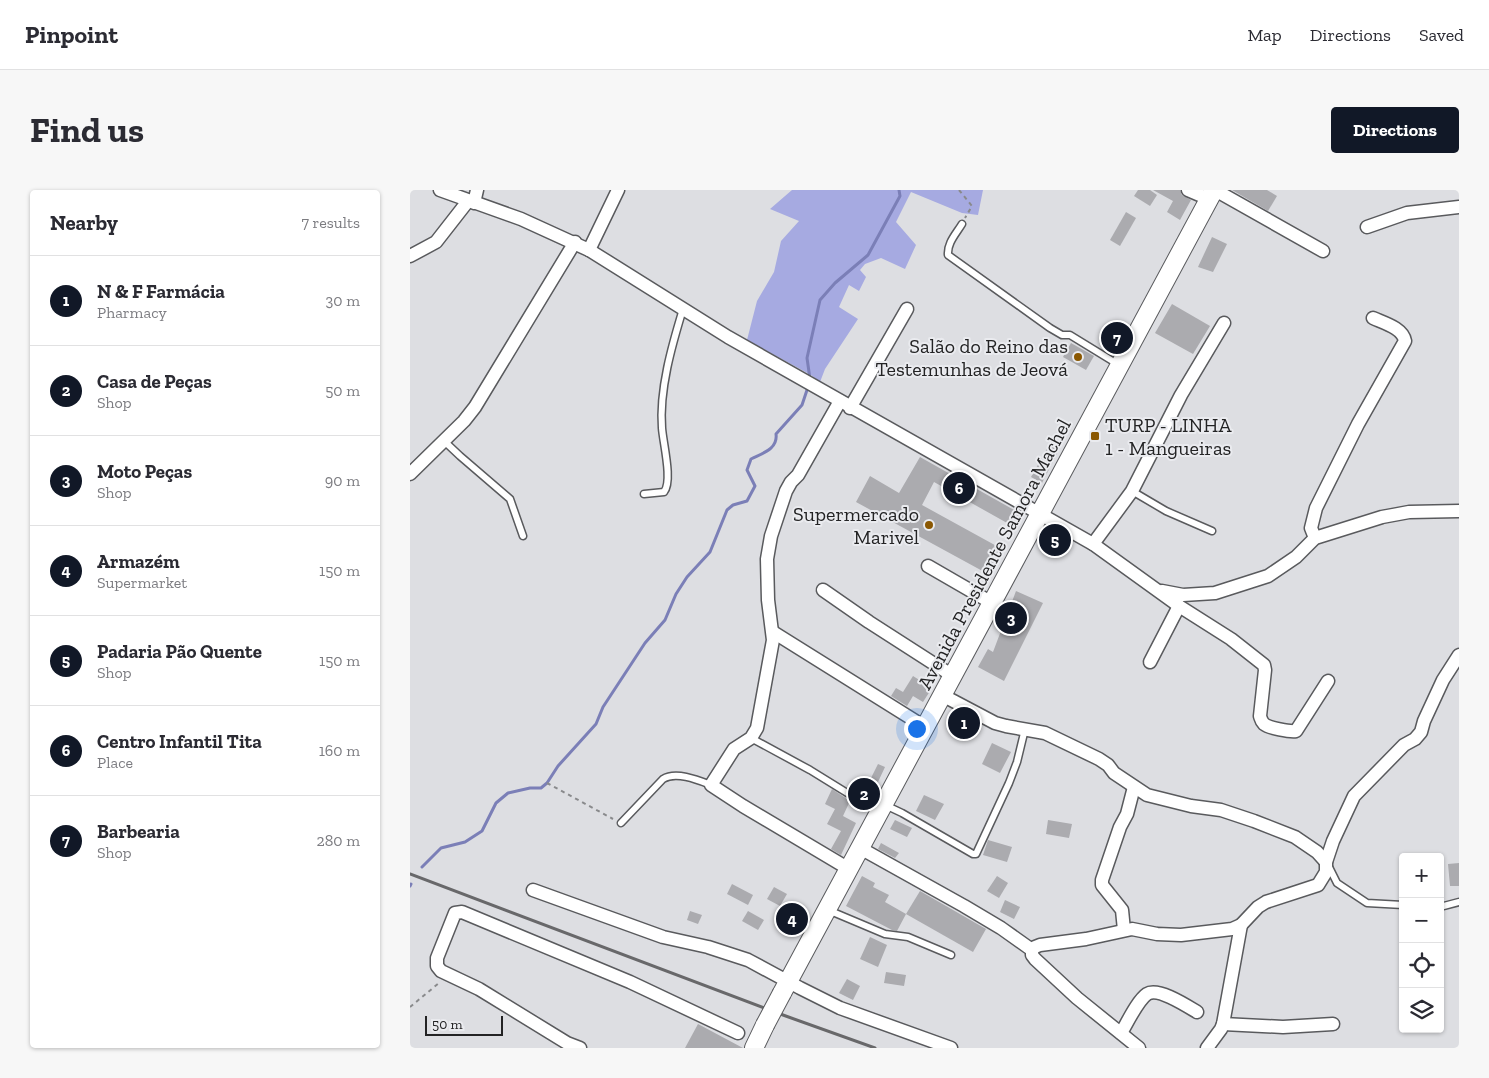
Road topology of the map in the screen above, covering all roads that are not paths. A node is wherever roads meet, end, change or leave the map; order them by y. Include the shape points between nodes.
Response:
1 (440, 190) edge
2 (477, 190) edge
3 (618, 190) edge
4 (1188, 190) edge
5 (1213, 193) edge
6 (471, 202) junction
7 (1459, 207) edge
8 (962, 224) road end
9 (1367, 227) dead end
10 (575, 242) junction
11 (589, 250) junction
12 (1324, 251) dead end
13 (410, 256) edge
14 (683, 309) junction
15 (907, 310) dead end
16 (1373, 318) dead end
17 (1224, 323) dead end
18 (1120, 365) junction
19 (845, 404) junction
20 (443, 440) junction
21 (410, 474) edge
22 (1132, 491) junction
23 (644, 494) dead end
24 (1459, 511) edge
25 (1040, 514) junction
26 (1212, 531) dead end
27 (523, 536) dead end
28 (1315, 538) junction
29 (1094, 544) junction
30 (928, 566) dead end
31 (823, 590) dead end
32 (1160, 591) junction
33 (992, 603) junction
34 (1179, 606) junction
35 (773, 632) junction
36 (1459, 655) edge
37 (1150, 662) dead end
38 (953, 676) junction
39 (1328, 680) dead end
40 (942, 695) junction
41 (925, 727) junction
42 (1025, 729) junction
43 (751, 738) junction
44 (711, 785) junction
45 (1134, 787) junction
46 (881, 809) junction
47 (621, 823) road end
48 (860, 848) junction
49 (1326, 862) junction
50 (849, 869) junction
51 (532, 890) dead end
52 (1459, 902) edge
53 (1399, 905) edge
54 (1444, 906) edge
55 (827, 909) junction
56 (1241, 925) junction
57 (1124, 930) junction
58 (1032, 950) junction
59 (951, 955) dead end
60 (785, 987) junction
61 (1197, 1012) dead end
62 (1223, 1024) junction
63 (1333, 1024) dead end
64 (738, 1033) dead end
65 (1121, 1033) junction
66 (753, 1046) edge
67 (580, 1048) edge
68 (951, 1048) edge
69 (1139, 1048) edge
70 (1207, 1048) edge

1 - 6 street
2 - 6 street
3 - 11 street
4 - 5 street
5 - 12 street
5 - 18 main road, Avenida Presidente Samora Machel
6 - 10 street
6 - 13 street via 436,242
7 - 9 street via 1407,213
8 - 18 lane via 950,242 948,255 1050,328 1062,335 1070,335
10 - 11 street
10 - 20 street via 475,407
11 - 14 street
14 - 19 street
14 - 23 lane via 663,398 662,426 668,483 664,492
15 - 19 street
16 - 28 street via 1401,331 1405,341 1316,508 1311,528
17 - 22 street via 1181,395
18 - 25 main road, Avenida Presidente Samora Machel
19 - 25 street
19 - 35 street via 791,482 774,528 766,576
20 - 21 street
20 - 27 lane via 510,499
22 - 26 lane
22 - 29 street
24 - 28 street via 1397,513
25 - 29 street
25 - 33 main road, Avenida Presidente Samora Machel
28 - 32 street via 1296,557 1268,576 1215,593 1182,595
29 - 32 street
30 - 33 street
31 - 38 street
32 - 34 street
33 - 38 main road, Avenida Presidente Samora Machel
34 - 37 street
34 - 39 street via 1231,639 1264,665 1260,716 1266,725 1296,731
35 - 41 street
35 - 43 street via 759,718
36 - 49 street via 1443,680 1421,732 1354,796
38 - 40 main road, Avenida Presidente Samora Machel
40 - 41 main road, Avenida Presidente Samora Machel
40 - 42 street via 995,723
41 - 46 main road, Avenida Presidente Samora Machel
42 - 45 street via 1045,733 1099,759
42 - 46 lane via 1009,783 976,854 902,813
43 - 44 street via 734,749
43 - 46 lane
44 - 47 lane via 668,776
44 - 50 street
45 - 49 street via 1158,799 1221,810 1254,820 1295,837
45 - 57 street via 1102,880 1102,885 1122,910
46 - 48 main road, Avenida Presidente Samora Machel
48 - 50 main road, Avenida Presidente Samora Machel
48 - 58 street via 964,906
49 - 53 lane via 1337,883 1367,903
49 - 56 street via 1326,872 1318,885 1266,902
50 - 55 main road, Avenida Presidente Samora Machel
51 - 60 street via 663,937 708,946 748,960
52 - 54 lane
55 - 59 lane via 885,934 908,937
55 - 60 main road, Avenida Presidente Samora Machel
56 - 57 street via 1181,935
56 - 62 street
57 - 58 street via 1040,945
58 - 65 street via 1034,959
60 - 66 main road, Avenida Presidente Samora Machel, bridge
60 - 68 street via 800,988 849,1012
61 - 65 street via 1163,994 1148,993
62 - 63 street via 1283,1028
62 - 70 street
64 - 67 street via 630,982 462,912 455,913 437,958 441,972 479,989
65 - 69 street

